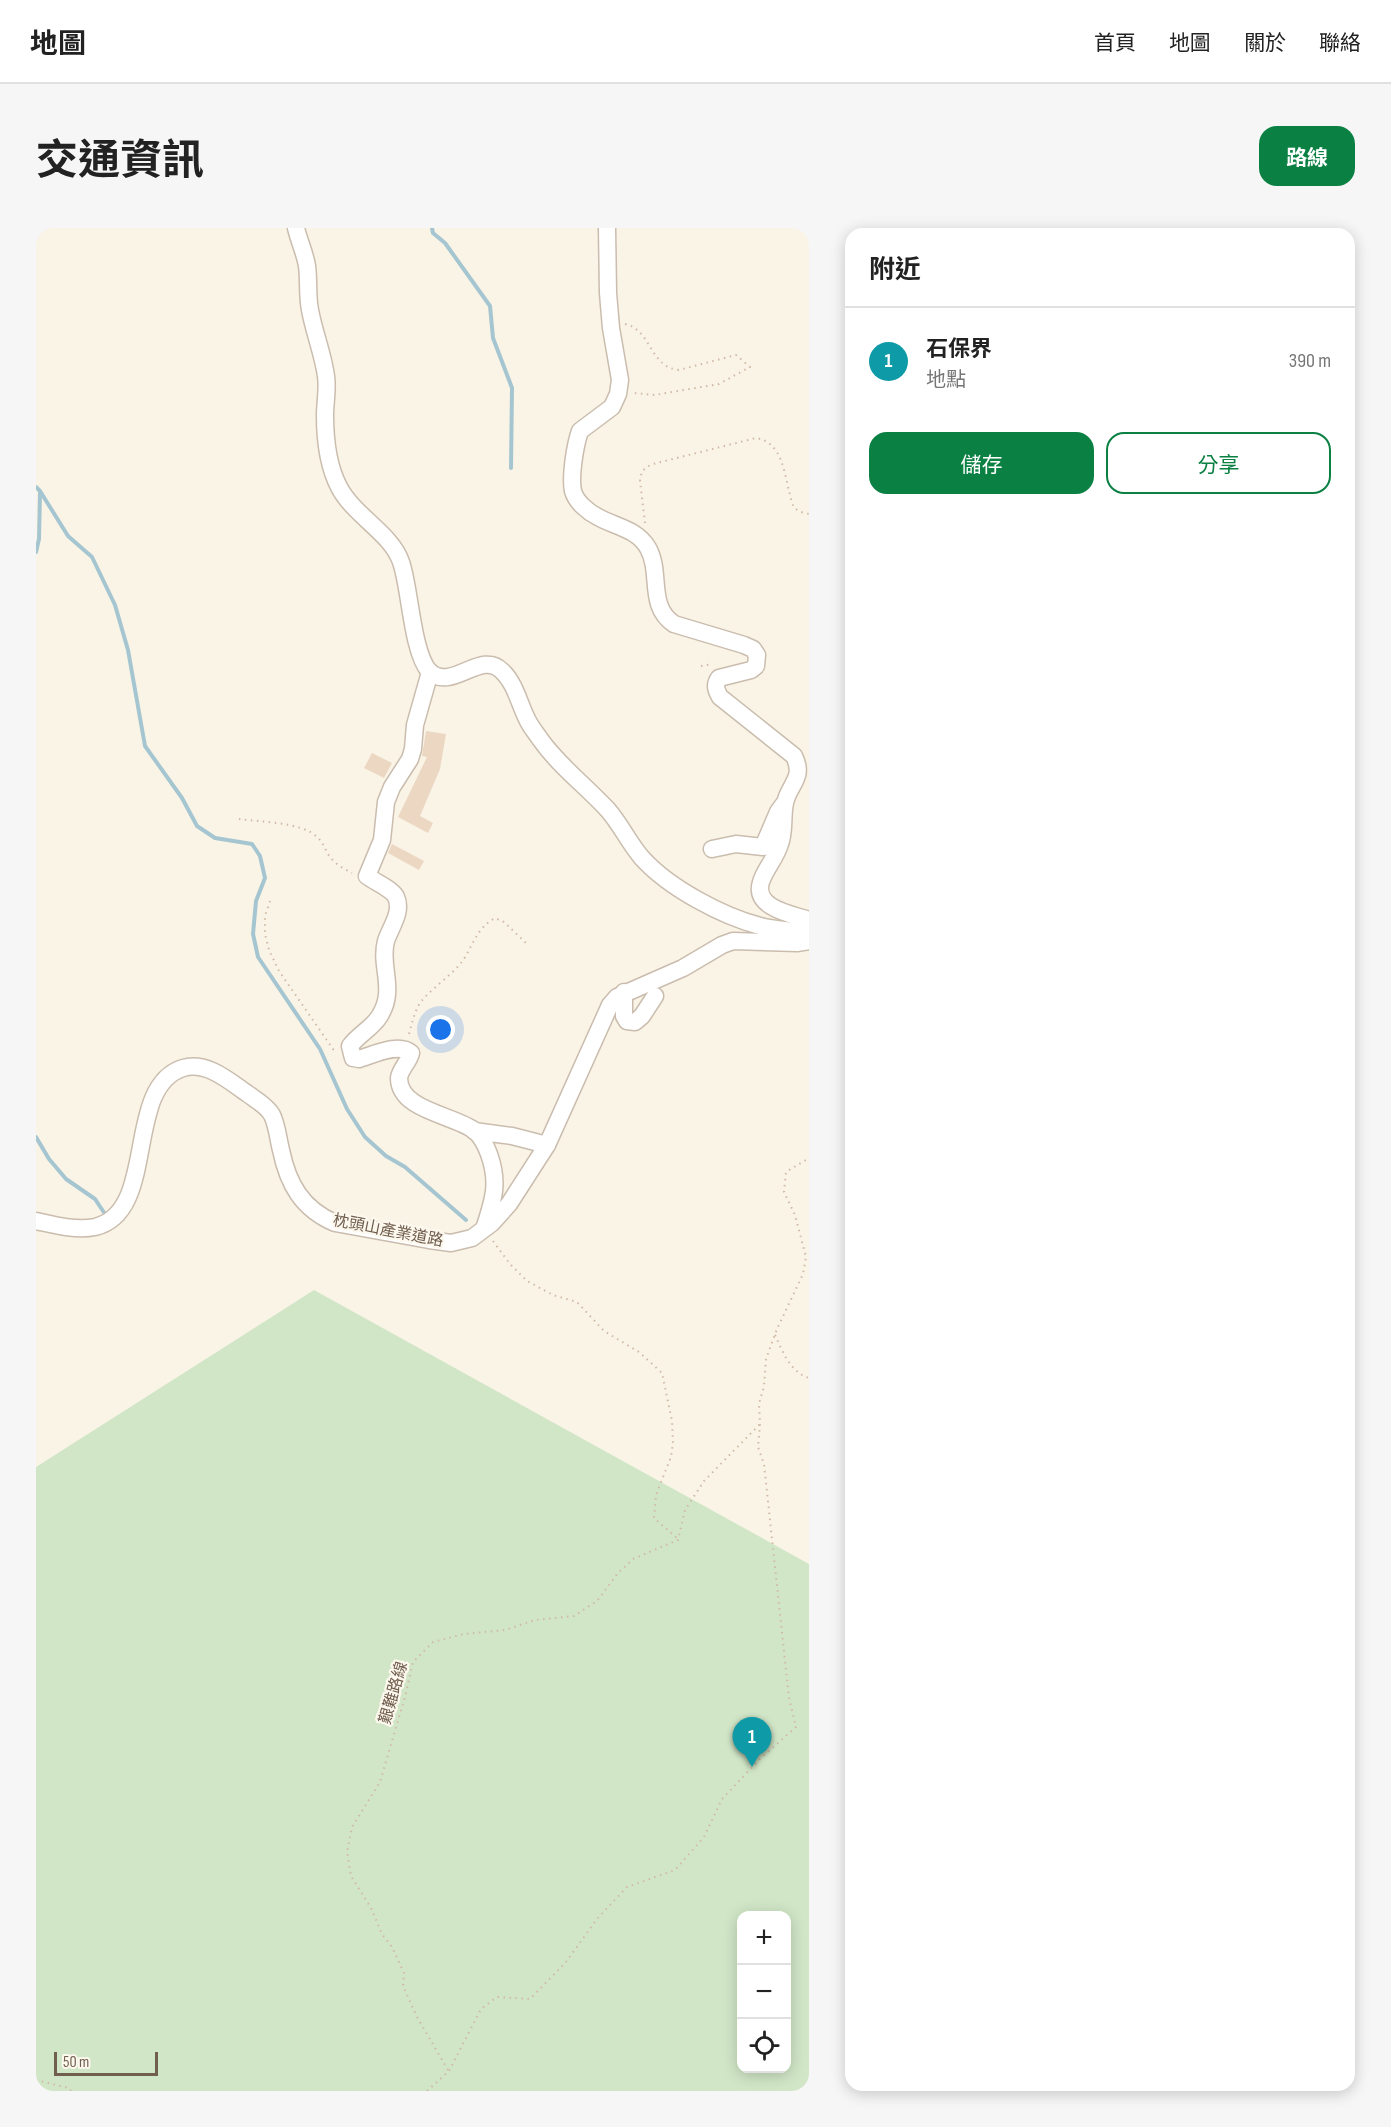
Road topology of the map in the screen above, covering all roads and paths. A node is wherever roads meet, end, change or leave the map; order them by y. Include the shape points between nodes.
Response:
1 (296, 228) edge
2 (607, 228) edge
3 (610, 328) junction
4 (619, 388) junction
5 (809, 514) edge
6 (641, 540) junction
7 (430, 672) junction
8 (785, 802) junction
9 (239, 819) dead end
10 (712, 849) dead end
11 (367, 876) junction
12 (270, 901) dead end
13 (809, 920) edge
14 (809, 932) edge
15 (809, 940) edge
16 (527, 944) dead end
17 (624, 992) junction
18 (655, 996) dead end
19 (406, 1049) junction
20 (351, 1055) junction
21 (474, 1131) junction
22 (547, 1145) junction
23 (809, 1158) edge
24 (36, 1221) edge
25 (484, 1229) junction
26 (775, 1335) junction
27 (809, 1378) edge
28 (760, 1424) junction
29 (678, 1540) junction
30 (449, 2072) junction
31 (36, 2080) edge
32 (71, 2091) edge
33 (427, 2091) edge

1 - 7 street via 307,263 309,306 326,373 325,434 331,466 339,488 396,550 402,562 416,636
2 - 3 street
3 - 4 street via 618,361
3 - 4 path via 633,326 670,369 736,355 750,367 719,384 655,395
4 - 6 street via 612,407 580,431 573,489 587,510
5 - 6 path via 793,504 783,464 772,444 756,438 644,468 640,481 645,529
6 - 8 street via 649,549 656,596 666,619 744,645 757,656 756,666 719,678 716,689 720,697 794,756 799,770
7 - 11 street via 410,759 386,802 382,840
7 - 14 street via 454,677 476,667 496,666 512,684 542,742 608,810 642,858 663,876 734,917 761,927
8 - 10 street via 763,848 736,844
8 - 13 street via 780,844 761,881 761,897 767,905
9 - 11 path via 306,830 320,840 338,866
11 - 20 street via 395,895 397,914 386,940 386,1002 378,1018 350,1046
12 - 20 path via 265,934 279,971 333,1051 343,1057
15 - 17 street, 枕頭山產業道路 via 734,941 683,969
16 - 19 path via 504,922 495,918 488,922 463,960 414,1013
17 - 18 street via 627,1021 636,1022
17 - 22 street, 枕頭山產業道路 via 610,1005
19 - 20 street via 359,1059
19 - 21 street via 411,1053 400,1072 403,1091 415,1104
21 - 22 street
21 - 25 street via 485,1144 495,1173 493,1203
22 - 25 street, 枕頭山產業道路 via 509,1204
23 - 26 path via 786,1172 784,1192 795,1215 806,1257 803,1274
24 - 25 street, 枕頭山產業道路 via 95,1227 111,1219 132,1191 143,1132 155,1095 175,1072 196,1067 220,1074 270,1112 285,1171 305,1205 322,1217 335,1223 451,1243 472,1238
25 - 29 path via 527,1281 577,1302 604,1330 639,1352 662,1373 673,1443 654,1518
26 - 27 path via 789,1363
26 - 28 path via 766,1359
28 - 29 path via 704,1481 685,1510
28 - 30 path via 758,1447 764,1464 789,1698 796,1727 722,1800 704,1837 675,1870 627,1887 530,1999 497,1997 481,2009
29 - 30 path, 艱難路線 via 633,1559 597,1601 574,1616 535,1620 505,1630 434,1642 413,1662 380,1782 352,1827 348,1852 351,1876 392,1947 417,2017
30 - 33 path
31 - 32 path

